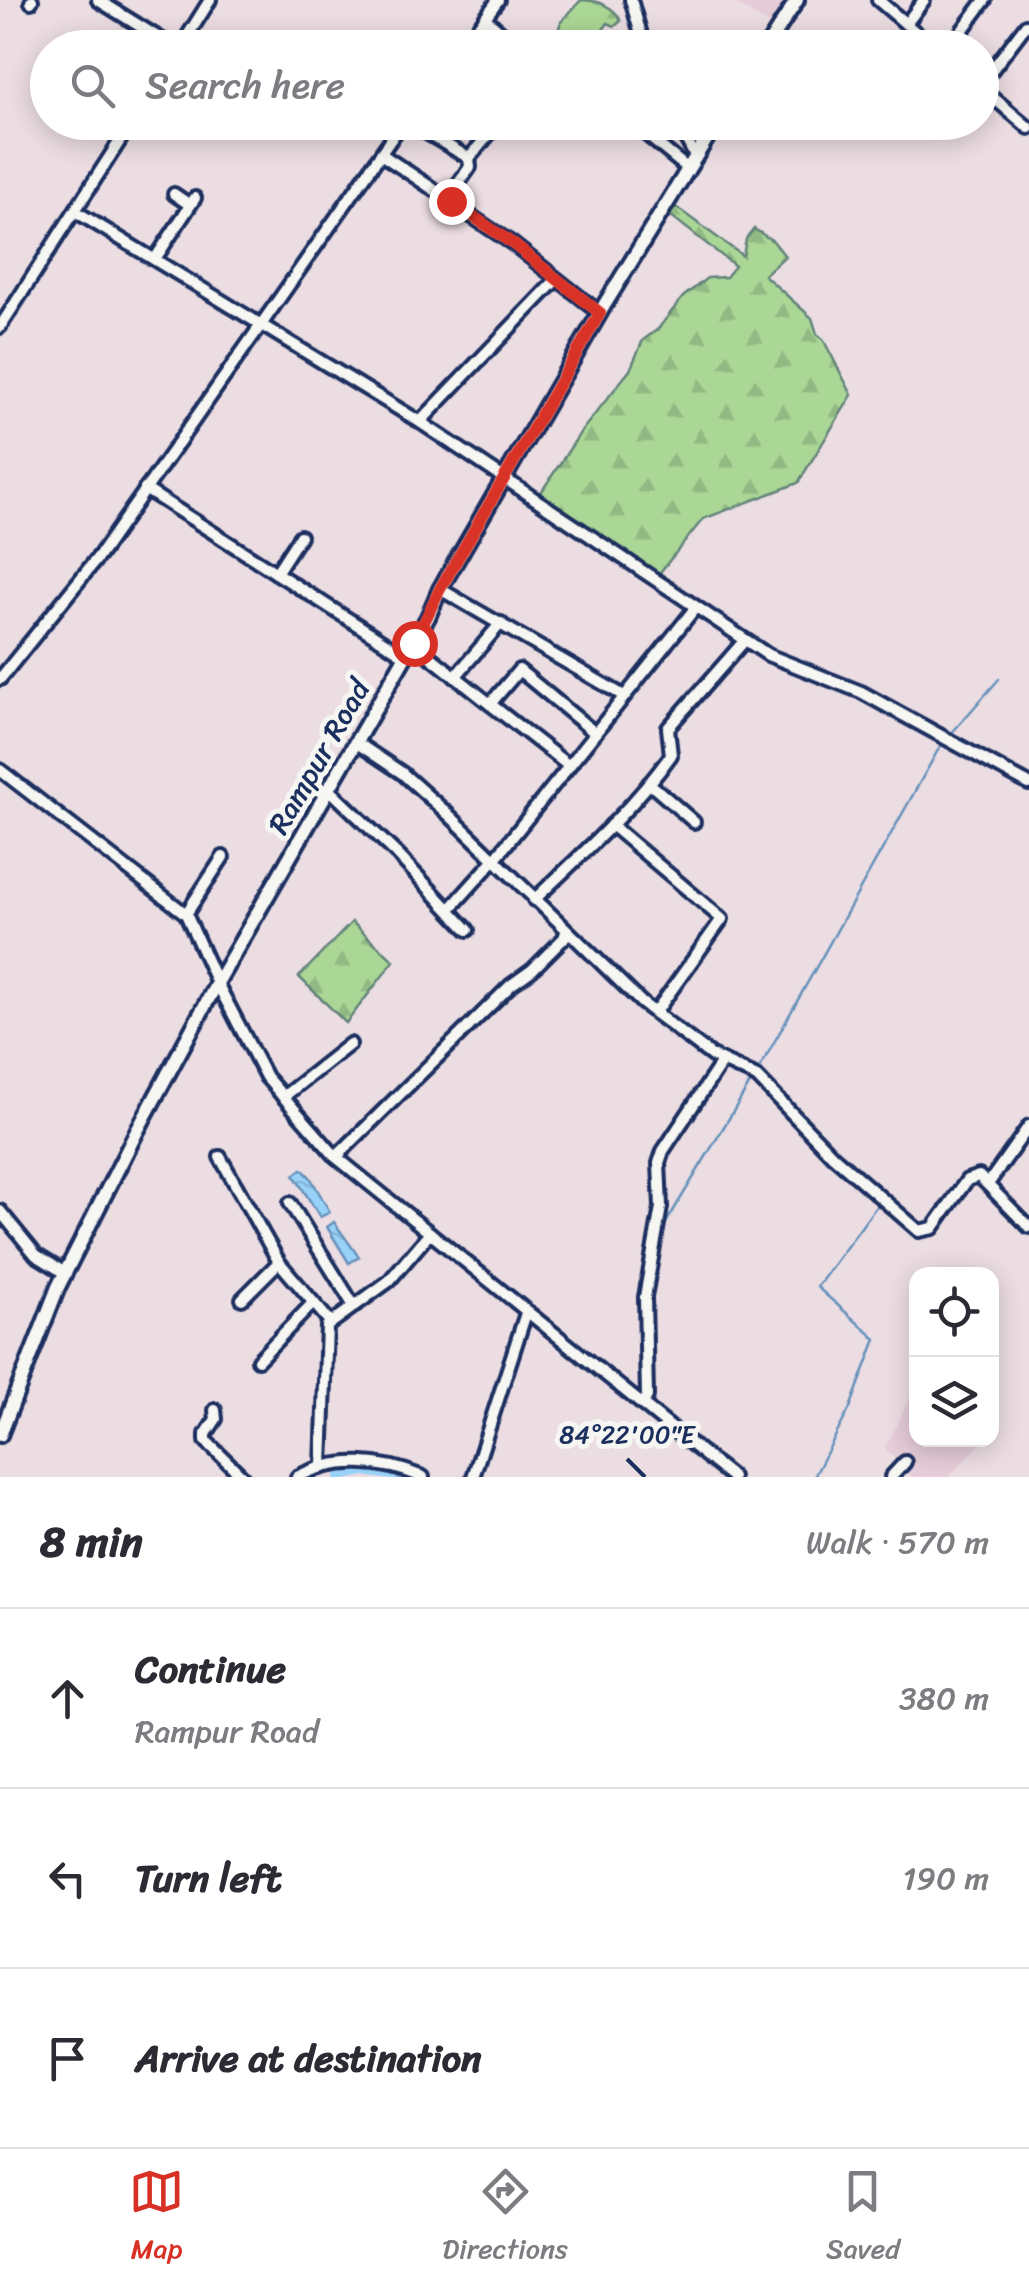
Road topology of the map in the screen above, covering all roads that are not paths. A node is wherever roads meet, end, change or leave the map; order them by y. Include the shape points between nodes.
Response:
1 (98, 0) edge
2 (631, 0) edge
3 (797, 0) edge
4 (878, 0) edge
5 (924, 0) edge
6 (985, 0) edge
7 (206, 1) edge
8 (496, 2) edge
9 (485, 18) junction
10 (906, 24) junction
11 (1026, 26) dead end
12 (148, 30) edge
13 (189, 30) edge
14 (477, 30) edge
15 (499, 30) edge
16 (640, 30) edge
17 (778, 30) edge
18 (913, 30) edge
19 (962, 30) edge
20 (999, 63) edge
21 (999, 101) edge
22 (1029, 128) edge
23 (120, 140) edge
24 (391, 140) edge
25 (438, 140) edge
26 (484, 140) edge
27 (657, 140) edge
28 (684, 140) edge
29 (705, 140) edge
30 (380, 154) junction
31 (470, 158) junction
32 (691, 162) junction
33 (174, 194) dead end
34 (451, 201) junction
35 (75, 211) junction
36 (154, 259) junction
37 (556, 280) junction
38 (600, 313) junction
39 (263, 324) junction
40 (0, 327) edge
41 (420, 422) junction
42 (504, 480) junction
43 (145, 490) junction
44 (300, 536) dead end
45 (276, 573) junction
46 (440, 589) junction
47 (696, 607) junction
48 (501, 623) junction
49 (745, 640) junction
50 (410, 649) junction
51 (455, 677) junction
52 (0, 679) edge
53 (624, 696) junction
54 (490, 704) junction
55 (595, 733) junction
56 (357, 743) junction
57 (569, 766) junction
58 (0, 770) edge
59 (649, 782) junction
60 (1029, 784) edge
61 (329, 789) junction
62 (694, 822) dead end
63 (611, 825) junction
64 (224, 857) dead end
65 (494, 860) junction
66 (534, 900) junction
67 (450, 908) junction
68 (186, 914) junction
69 (468, 930) dead end
70 (566, 932) junction
71 (217, 983) junction
72 (655, 1014) junction
73 (350, 1044) dead end
74 (722, 1062) junction
75 (283, 1097) junction
76 (1029, 1126) edge
77 (220, 1157) dead end
78 (336, 1157) junction
79 (988, 1184) junction
80 (290, 1203) dead end
81 (0, 1211) edge
82 (1029, 1227) edge
83 (430, 1233) junction
84 (279, 1262) junction
85 (65, 1273) junction
86 (242, 1300) dead end
87 (312, 1304) junction
88 (354, 1306) junction
89 (526, 1312) junction
90 (331, 1323) junction
91 (258, 1360) dead end
92 (643, 1403) junction
93 (215, 1410) dead end
94 (0, 1436) edge
95 (906, 1462) dead end
96 (322, 1466) junction
97 (243, 1477) edge
98 (297, 1477) edge
99 (423, 1477) edge
100 (473, 1477) edge
101 (732, 1477) edge
102 (892, 1477) edge

1 - 12 street
2 - 16 street
3 - 17 main road
4 - 10 street
5 - 10 street
6 - 19 street
7 - 13 street
8 - 9 street
9 - 14 street
9 - 15 street
10 - 18 street
11 - 20 street
21 - 22 street
23 - 35 street
24 - 30 street
25 - 31 street
26 - 31 street
27 - 32 street
28 - 32 street
29 - 32 main road, Rampur Road
30 - 34 street
30 - 39 street
31 - 34 street
32 - 38 main road, Rampur Road
33 - 36 street via 192,202
34 - 37 street
35 - 36 street
35 - 40 street
36 - 39 street
37 - 38 street
37 - 41 street
38 - 42 main road, Rampur Road
39 - 41 street
39 - 43 street
41 - 42 street
42 - 46 main road, Rampur Road
42 - 47 street
43 - 45 street
43 - 52 street
44 - 45 street
45 - 50 street
46 - 48 street
46 - 50 main road, Rampur Road
47 - 49 street
47 - 53 street
48 - 51 street
48 - 53 street
49 - 59 street via 674,718 667,734 671,755
49 - 60 street via 861,692
50 - 51 street
50 - 56 main road, Rampur Road
51 - 54 street
53 - 55 street
54 - 55 street via 518,670
54 - 57 street
55 - 57 street
56 - 61 main road, Rampur Road
56 - 65 street via 402,772
57 - 65 street
58 - 68 street
59 - 62 street
59 - 63 street
61 - 67 street
61 - 71 main road, Rampur Road
63 - 66 street
63 - 72 street via 722,919
64 - 68 street
65 - 66 street
65 - 67 street
66 - 70 street
67 - 69 street
68 - 71 street
70 - 72 street
70 - 78 street
71 - 75 street
71 - 85 main road, Rampur Road
72 - 74 street
73 - 75 street
74 - 79 street via 757,1077 920,1232 933,1228 968,1180 979,1176
74 - 92 street via 659,1163 661,1207 644,1296
75 - 78 street
76 - 79 street
77 - 84 street
78 - 83 street
79 - 82 street
80 - 88 street
81 - 85 street via 36,1255
83 - 88 street via 389,1281
83 - 89 street
84 - 86 street
84 - 87 street
85 - 94 main road, Rampur Road
87 - 90 street
87 - 91 street
88 - 90 street
89 - 92 street
89 - 100 street
90 - 96 street
92 - 101 street
93 - 97 street via 206,1441
95 - 102 street
96 - 98 street
96 - 99 street via 376,1462

